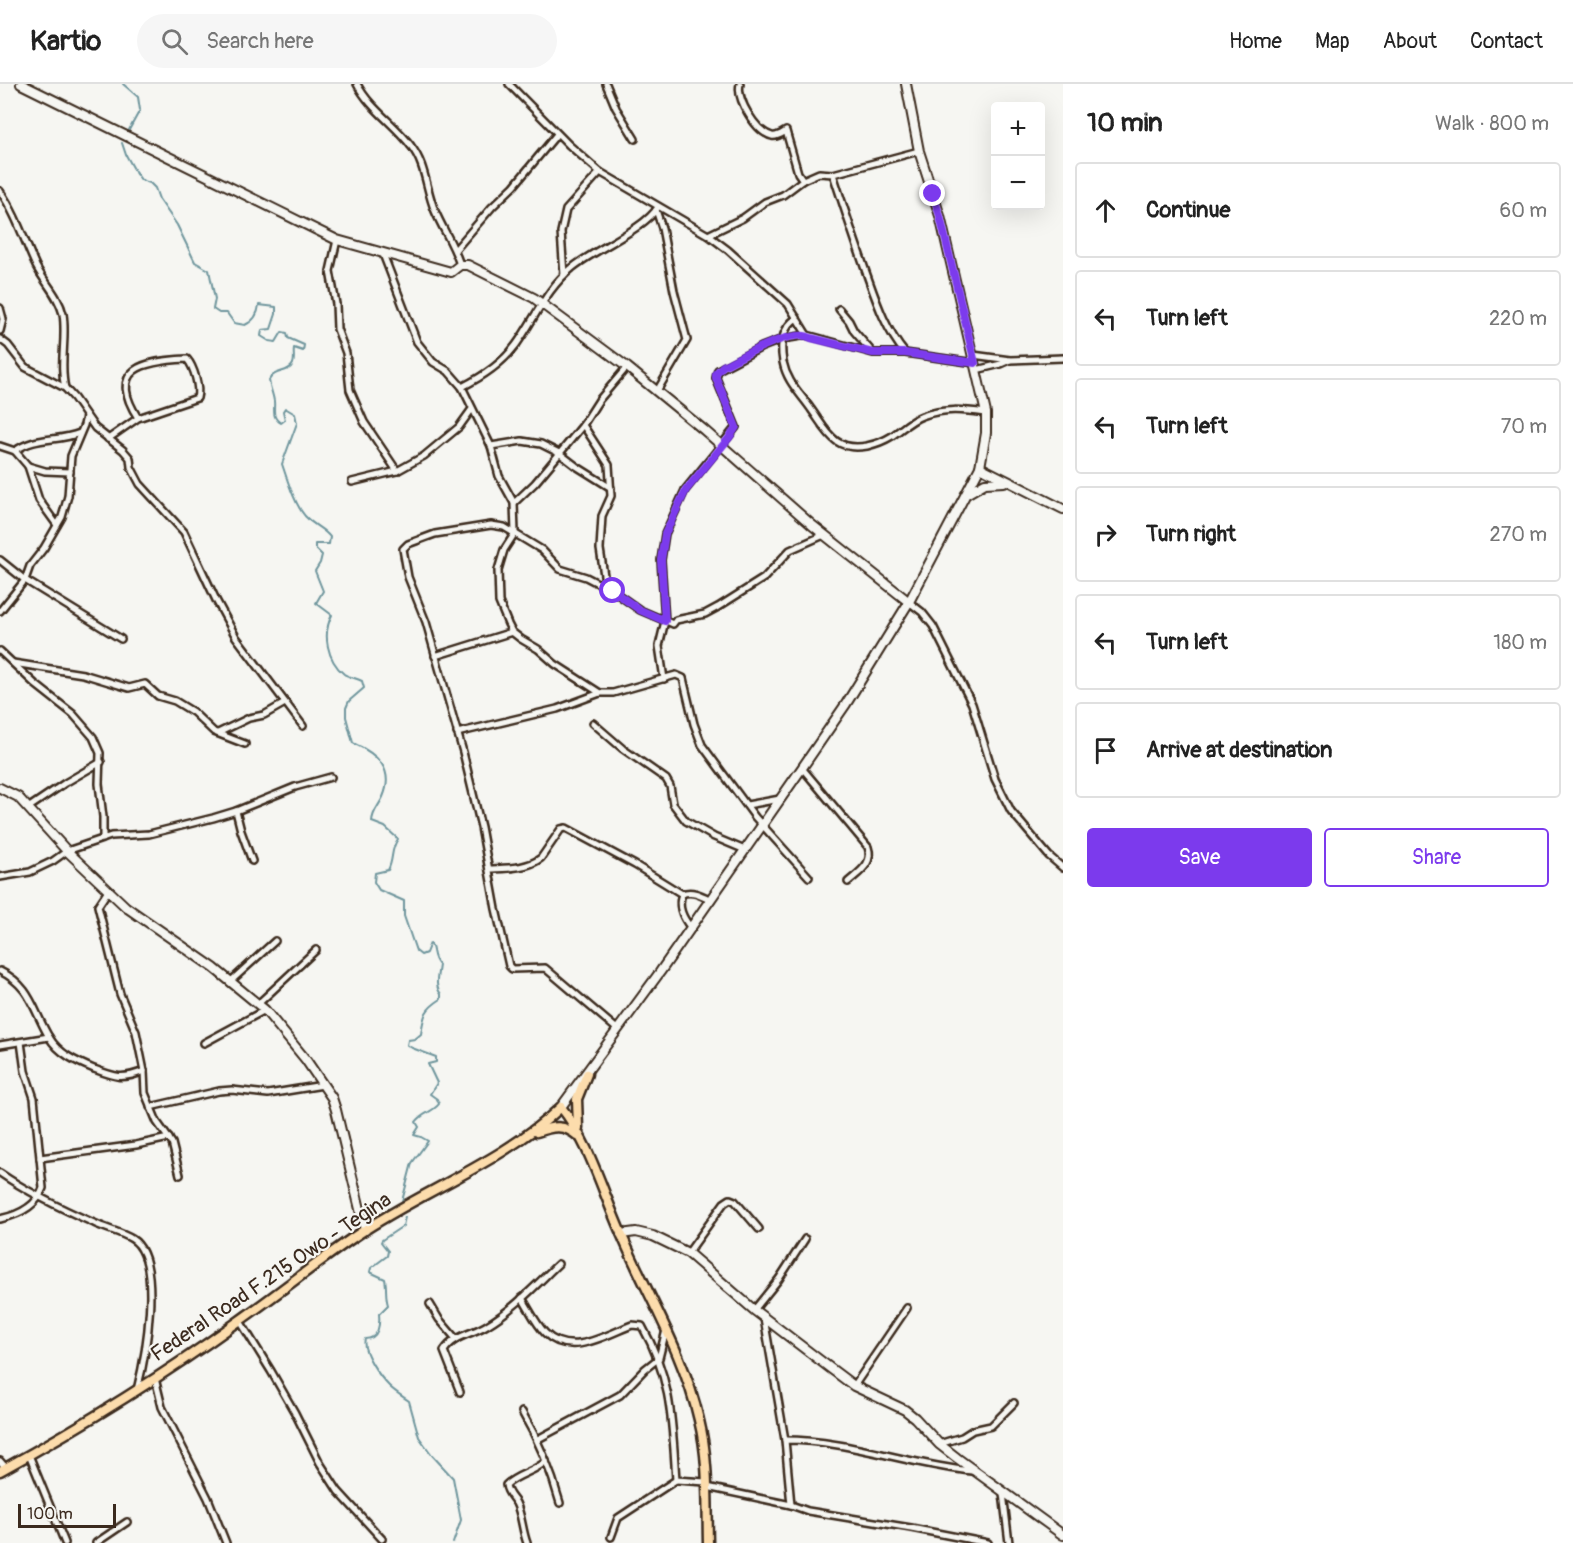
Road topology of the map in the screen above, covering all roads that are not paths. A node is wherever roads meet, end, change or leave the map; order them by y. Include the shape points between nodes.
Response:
1 (21, 84) edge
2 (357, 84) edge
3 (509, 84) edge
4 (606, 84) edge
5 (740, 84) edge
6 (906, 84) edge
7 (557, 134) junction
8 (634, 140) dead end
9 (919, 151) junction
10 (600, 172) junction
11 (833, 174) junction
12 (803, 180) junction
13 (0, 191) edge
14 (657, 209) junction
15 (708, 235) junction
16 (337, 240) junction
17 (455, 250) junction
18 (383, 254) junction
19 (459, 265) junction
20 (564, 275) junction
21 (541, 302) junction
22 (0, 308) edge
23 (839, 309) dead end
24 (797, 318) junction
25 (0, 331) edge
26 (807, 335) junction
27 (0, 339) edge
28 (783, 339) junction
29 (873, 353) junction
30 (905, 353) junction
31 (1063, 358) edge
32 (1010, 360) junction
33 (975, 362) junction
34 (627, 367) junction
35 (462, 387) junction
36 (65, 388) junction
37 (657, 391) junction
38 (472, 409) junction
39 (986, 413) junction
40 (86, 416) junction
41 (138, 418) junction
42 (583, 425) junction
43 (80, 433) junction
44 (108, 439) junction
45 (0, 446) edge
46 (491, 446) junction
47 (722, 446) junction
48 (15, 452) junction
49 (559, 453) junction
50 (28, 466) junction
51 (980, 467) junction
52 (397, 471) junction
53 (70, 472) junction
54 (352, 482) dead end
55 (1009, 482) junction
56 (611, 488) junction
57 (964, 495) junction
58 (514, 503) junction
59 (1063, 509) edge
60 (57, 525) junction
61 (515, 533) junction
62 (824, 535) junction
63 (0, 560) edge
64 (25, 580) junction
65 (613, 591) junction
66 (909, 602) junction
67 (0, 611) edge
68 (665, 621) junction
69 (512, 632) junction
70 (121, 639) dead end
71 (0, 651) edge
72 (435, 656) junction
73 (13, 663) junction
74 (664, 679) junction
75 (600, 693) junction
76 (285, 704) junction
77 (593, 723) dead end
78 (303, 726) dead end
79 (218, 733) junction
80 (457, 733) junction
81 (245, 744) dead end
82 (101, 762) junction
83 (802, 768) junction
84 (331, 777) dead end
85 (0, 788) edge
86 (780, 799) junction
87 (747, 806) junction
88 (28, 808) junction
89 (236, 811) junction
90 (762, 824) junction
91 (103, 839) junction
92 (745, 850) junction
93 (67, 851) junction
94 (252, 861) dead end
95 (1063, 868) edge
96 (489, 869) junction
97 (0, 877) edge
98 (809, 877) dead end
99 (848, 882) dead end
100 (108, 891) junction
101 (682, 894) junction
102 (711, 900) junction
103 (691, 928) junction
104 (275, 941) dead end
105 (316, 950) dead end
106 (0, 971) edge
107 (231, 981) junction
108 (258, 1004) junction
109 (265, 1010) junction
110 (618, 1030) junction
111 (49, 1037) junction
112 (21, 1042) junction
113 (204, 1043) dead end
114 (0, 1045) edge
115 (144, 1071) junction
116 (587, 1074) junction
117 (323, 1085) junction
118 (150, 1107) junction
119 (561, 1107) junction
120 (531, 1134) junction
121 (580, 1137) junction
122 (169, 1138) junction
123 (40, 1158) junction
124 (0, 1173) edge
125 (180, 1175) dead end
126 (39, 1196) junction
127 (0, 1219) edge
128 (759, 1229) dead end
129 (365, 1230) junction
130 (621, 1234) junction
131 (805, 1239) dead end
132 (688, 1253) junction
133 (558, 1264) dead end
134 (522, 1298) junction
135 (430, 1304) dead end
136 (907, 1308) dead end
137 (754, 1310) junction
138 (764, 1318) junction
139 (240, 1321) junction
140 (666, 1329) junction
141 (456, 1339) junction
142 (659, 1358) junction
143 (155, 1378) junction
144 (854, 1386) junction
145 (137, 1390) junction
146 (460, 1392) dead end
147 (1014, 1403) dead end
148 (522, 1412) dead end
149 (538, 1439) junction
150 (784, 1440) junction
151 (939, 1444) junction
152 (29, 1455) junction
153 (546, 1461) junction
154 (2, 1467) edge
155 (975, 1471) junction
156 (676, 1480) junction
157 (706, 1484) junction
158 (1003, 1493) junction
159 (560, 1503) dead end
160 (791, 1505) junction
161 (127, 1522) dead end
162 (1063, 1535) edge
163 (611, 1537) dead end
164 (382, 1539) dead end
165 (65, 1543) edge
166 (96, 1543) edge
167 (226, 1543) edge
168 (527, 1543) edge
169 (708, 1543) edge
170 (988, 1543) edge
171 (1009, 1543) edge

1 - 16 street
2 - 17 street via 414,150 435,211
3 - 7 street
4 - 8 street
5 - 12 street via 746,112 758,126 770,136 786,131
6 - 9 street
7 - 10 street
7 - 17 street
9 - 11 street
9 - 33 street via 940,216
10 - 14 street
10 - 20 street via 566,210 561,232
11 - 12 street via 819,173
11 - 30 street via 878,308
12 - 15 street
13 - 36 street via 61,309
14 - 15 street
14 - 20 street
14 - 37 street via 687,340
15 - 24 street via 788,304
16 - 18 street
16 - 52 street via 330,271 350,390 364,422
17 - 19 street
18 - 19 street via 451,272
18 - 35 street via 417,342
19 - 21 street via 468,265
20 - 21 street
21 - 34 street
21 - 35 street via 509,353 488,372
22 - 25 street
23 - 29 street
24 - 26 street
24 - 28 street via 785,327
26 - 28 street
26 - 29 street
27 - 36 street via 25,367
28 - 39 street via 788,378 828,434 849,447 882,442 915,419 935,412 961,409
28 - 47 street via 731,362 716,373 736,425
29 - 30 street
30 - 33 street
31 - 32 street
32 - 33 street
32 - 33 street via 1001,364
33 - 39 street
34 - 37 street
34 - 42 street
35 - 38 street
36 - 40 street
37 - 47 street
38 - 46 street
38 - 52 street via 454,432
39 - 51 street
40 - 43 street
40 - 44 street
41 - 41 street via 197,398 196,382 187,359 144,364 133,370 125,388
41 - 44 street
42 - 49 street
42 - 56 street via 609,465
43 - 48 street via 30,442
43 - 53 street
44 - 76 street via 119,444 130,458 140,484 184,532 228,623
45 - 48 street
46 - 49 street via 533,442
46 - 58 street via 499,476
47 - 62 street
47 - 68 street via 686,490 665,534 661,560
48 - 50 street
49 - 56 street
49 - 58 street
50 - 53 street
50 - 60 street via 39,500
51 - 55 street
51 - 57 street
52 - 54 street
53 - 60 street via 68,496
55 - 57 street via 985,483
55 - 59 street
56 - 65 street via 602,516 600,549 604,582
57 - 66 street
58 - 61 street
60 - 64 street
61 - 65 street via 542,550 560,569
61 - 69 street via 498,570 499,602
61 - 72 street via 497,525 471,527 435,534 403,549 408,577
62 - 66 street
62 - 68 street via 790,550 764,578 718,607 676,620 674,624
63 - 64 street
64 - 67 street
64 - 70 street
65 - 68 street
66 - 83 street
66 - 95 street via 933,626 972,704 995,779 1011,811
68 - 74 street via 659,646
69 - 72 street
69 - 75 street
71 - 73 street
72 - 80 street
73 - 79 street via 65,670 129,688 145,684 158,696 193,712
73 - 82 street via 85,726
74 - 75 street
74 - 87 street via 676,675 683,678 697,736
75 - 80 street via 557,709
76 - 78 street
76 - 79 street
77 - 92 street via 666,778 674,804 686,821
79 - 81 street
80 - 96 street
82 - 88 street
82 - 91 street
83 - 86 street
83 - 99 street via 868,847 868,862
84 - 89 street
85 - 88 street via 18,797
86 - 87 street
86 - 90 street
87 - 90 street
88 - 93 street
89 - 91 street via 148,834
89 - 94 street
90 - 92 street
90 - 98 street
91 - 93 street
92 - 102 street
93 - 97 street via 30,872
93 - 100 street
96 - 101 street via 536,862 556,834 566,828
96 - 110 street via 509,966 544,968
100 - 107 street via 146,923
100 - 115 street via 98,906
101 - 102 street via 696,893
101 - 103 street via 681,911
102 - 103 street
103 - 110 street
104 - 107 street
105 - 108 street
106 - 111 street via 24,988
107 - 108 street
108 - 109 street
109 - 113 street
109 - 117 street
110 - 116 street
111 - 112 street
111 - 115 street via 66,1055 112,1076
112 - 114 street
112 - 123 street via 25,1073 34,1098
115 - 118 street
116 - 119 street
116 - 121 main road via 577,1099
117 - 118 street via 267,1094 219,1091
117 - 129 street via 336,1110
118 - 122 street
119 - 120 main road, Federal Road F.215 Owo - Tegina
119 - 121 main road
120 - 121 main road via 561,1126
120 - 129 main road, Federal Road F.215 Owo - Tegina
121 - 130 main road
122 - 123 street
122 - 125 street
123 - 126 street via 44,1188
124 - 126 street
126 - 127 street via 22,1213
126 - 145 street via 133,1239 141,1247 148,1270 150,1305
128 - 132 street via 730,1199
129 - 139 main road, Federal Road F.215 Owo - Tegina
130 - 132 street via 653,1236
130 - 140 main road
131 - 137 street
132 - 137 street
133 - 134 street
134 - 141 street via 487,1325
134 - 142 street via 544,1333 566,1346 637,1324 642,1326
135 - 141 street
136 - 144 street
137 - 138 street
138 - 144 street
138 - 150 street
139 - 143 main road, Federal Road F.215 Owo - Tegina
139 - 164 street via 332,1482
140 - 142 street
140 - 157 main road via 699,1420
141 - 146 street via 444,1351
142 - 149 street via 615,1398
142 - 156 street via 668,1390
143 - 145 main road, Federal Road F.215 Owo - Tegina
143 - 167 street via 162,1407
144 - 151 street via 905,1410
145 - 152 main road, Federal Road F.215 Owo - Tegina
147 - 151 street via 990,1425
148 - 149 street
149 - 153 street
150 - 155 street via 820,1442
150 - 160 street
151 - 155 street
152 - 154 main road, Federal Road F.215 Owo - Tegina
152 - 165 street
153 - 159 street
153 - 168 street via 506,1485
155 - 158 street
156 - 157 street
156 - 163 street via 618,1518
157 - 160 street
157 - 169 main road
158 - 162 street
158 - 171 street
160 - 170 street
161 - 166 street

